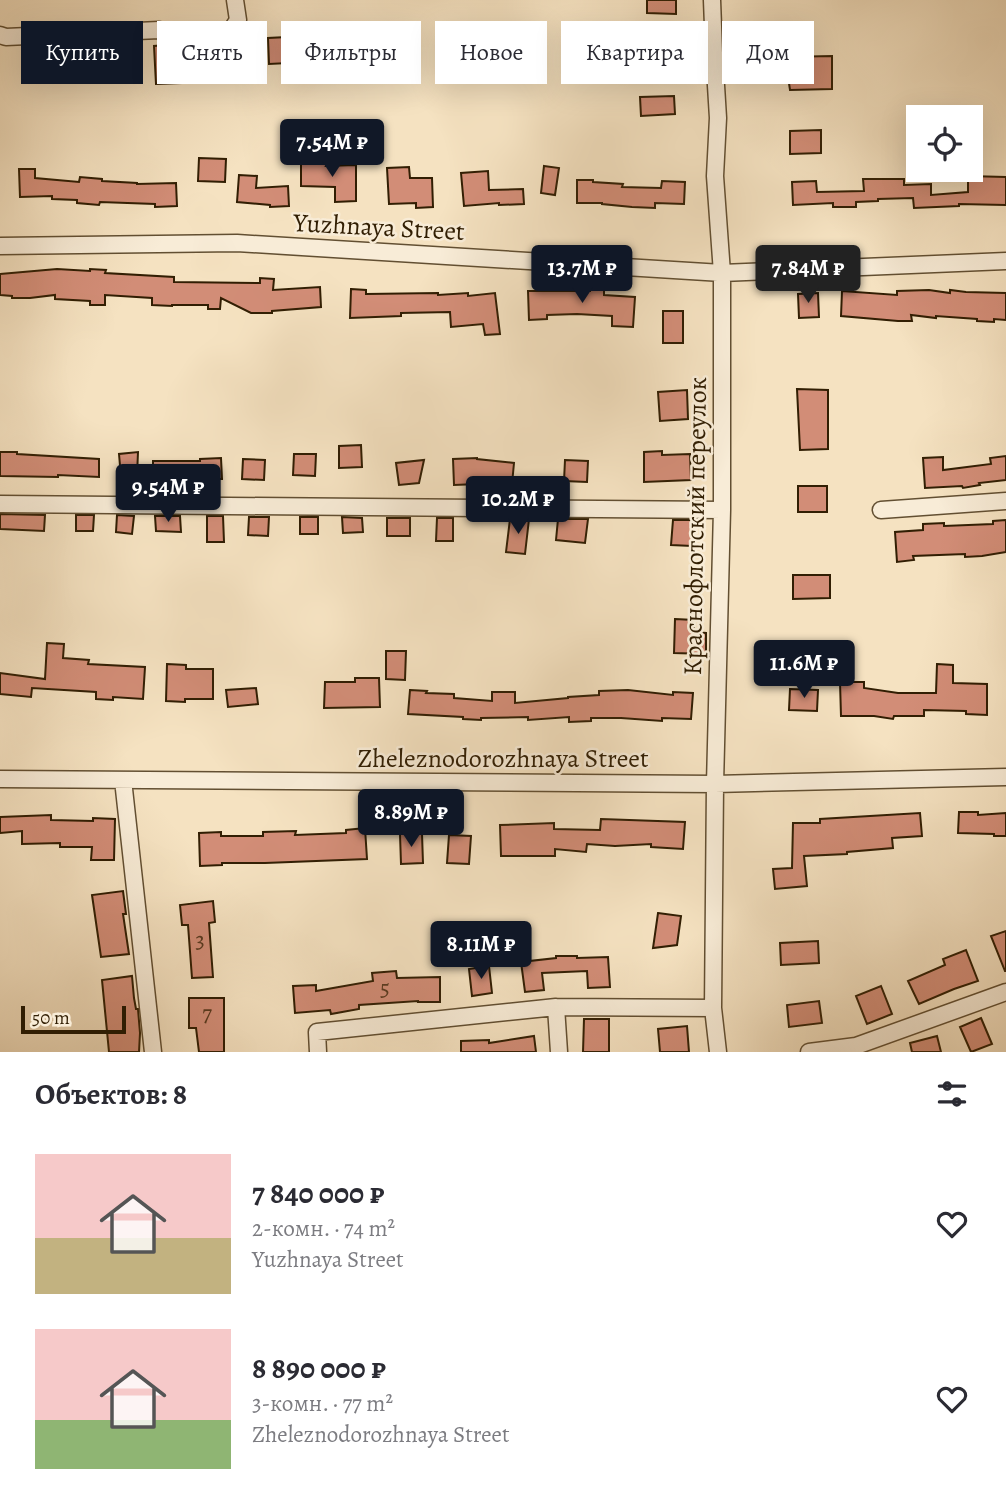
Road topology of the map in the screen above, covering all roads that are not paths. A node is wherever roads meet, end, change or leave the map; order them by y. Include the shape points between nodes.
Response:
1 (235, 0) edge
2 (712, 0) edge
3 (0, 35) edge
4 (0, 246) edge
5 (1006, 261) edge
6 (722, 273) junction
7 (1006, 501) edge
8 (0, 504) edge
9 (881, 509) dead end
10 (722, 510) junction
11 (1006, 777) edge
12 (0, 779) edge
13 (123, 780) junction
14 (715, 784) junction
15 (1006, 992) edge
16 (556, 1007) junction
17 (713, 1008) junction
18 (153, 1052) edge
19 (318, 1052) edge
20 (559, 1052) edge
21 (718, 1052) edge
22 (809, 1052) edge

1 - 3 street via 238,20 226,39 179,39 159,30
2 - 6 street, Краснофлотский переулок
4 - 6 street, Yuzhnaya Street via 237,243
5 - 6 street, Yuzhnaya Street
6 - 10 street, Краснофлотский переулок
7 - 9 street
8 - 10 street
10 - 14 street, Краснофлотский переулок
11 - 14 street, Zheleznodorozhnaya Street
12 - 13 street, Zheleznodorozhnaya Street
13 - 14 street, Zheleznodorozhnaya Street
13 - 18 street
14 - 17 street, Краснофлотский переулок
15 - 22 street via 856,1046
16 - 17 street
16 - 19 street via 317,1032
16 - 20 street
17 - 21 street, Краснофлотский переулок

